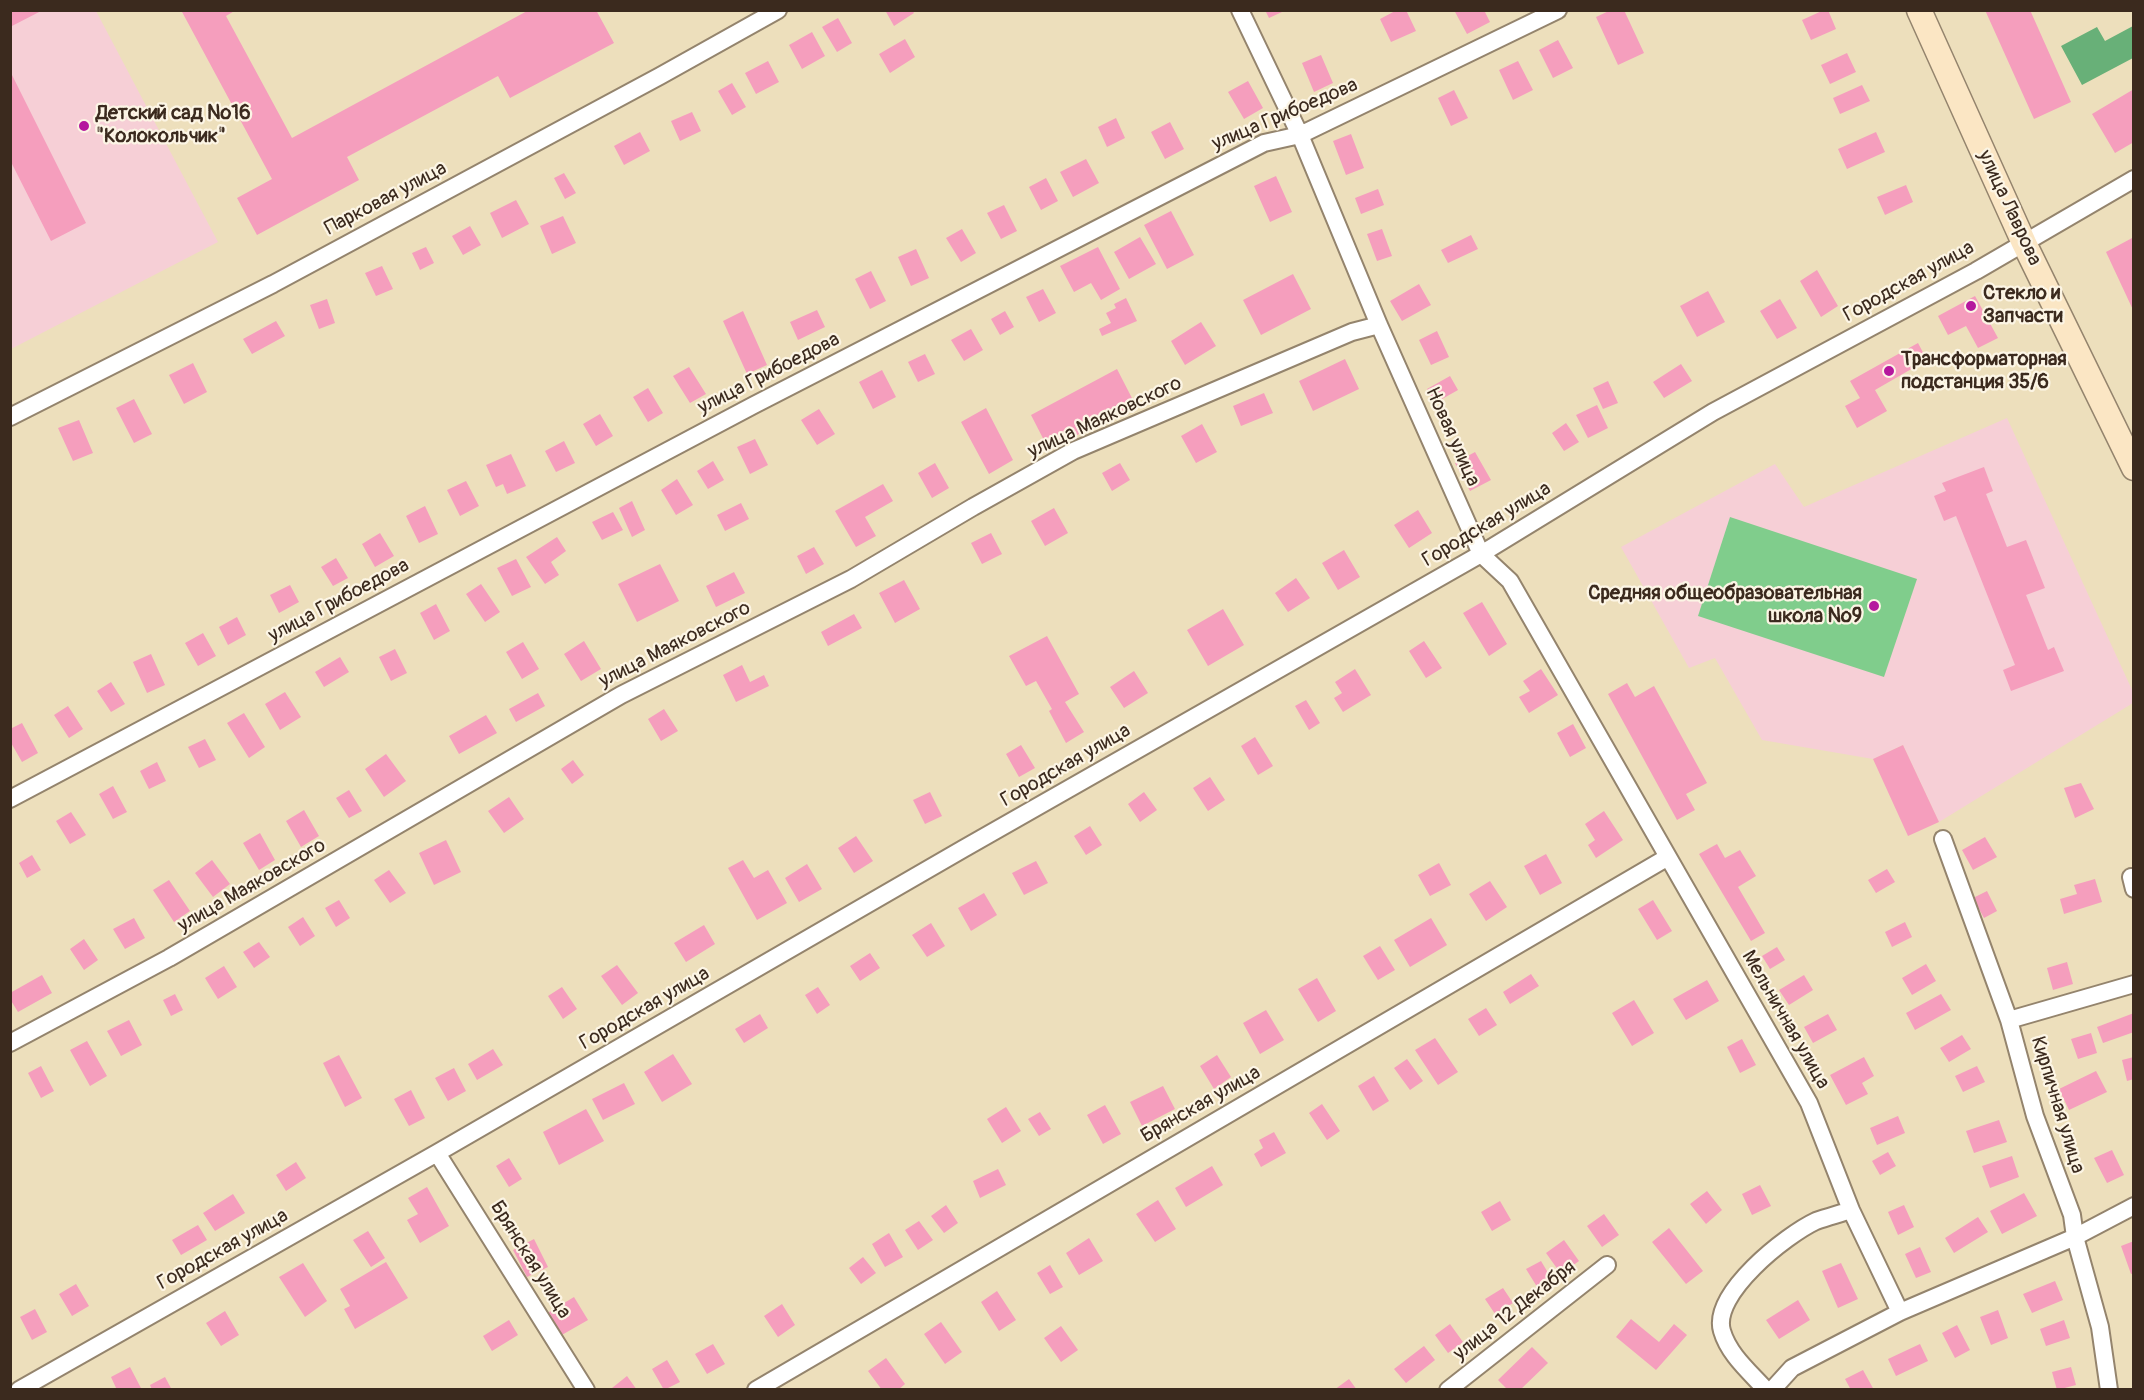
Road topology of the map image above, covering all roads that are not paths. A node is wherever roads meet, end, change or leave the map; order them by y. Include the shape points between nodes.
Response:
1 (778, 10) edge
2 (1240, 10) edge
3 (1558, 10) edge
4 (1919, 10) edge
5 (1300, 135) junction
6 (2133, 179) edge
7 (2024, 243) junction
8 (1379, 325) junction
9 (10, 417) edge
10 (2133, 468) edge
11 (1481, 554) junction
12 (10, 799) edge
13 (1942, 839) dead end
14 (1668, 857) junction
15 (2133, 984) edge
16 (2009, 1020) junction
17 (10, 1044) edge
18 (437, 1153) junction
19 (2133, 1206) edge
20 (1851, 1210) junction
21 (2075, 1236) junction
22 (1607, 1265) dead end
23 (1900, 1312) junction
24 (19, 1389) edge
25 (586, 1389) edge
26 (756, 1389) edge
27 (1448, 1389) edge
28 (1766, 1389) edge
29 (1772, 1389) edge
30 (2109, 1389) edge

1 - 9 street, Парковая улица via 283,278
2 - 5 street, Новая улица
3 - 5 street, улица Грибоедова
4 - 7 main road, улица Лаврова
5 - 8 street, Новая улица
5 - 12 street, улица Грибоедова via 1254,148 744,411
6 - 7 street, Городская улица
7 - 10 main road, улица Лаврова
7 - 11 street, Городская улица via 1713,412
8 - 11 street, Новая улица
8 - 17 street, улица Маяковского via 1352,332 1073,452 851,579 621,695 170,958
11 - 14 street, Новая улица via 1510,581
11 - 18 street, Городская улица
13 - 16 street, Кирпичная улица
14 - 20 street, Мельничная улица via 1809,1103
14 - 26 street, Брянская улица
15 - 16 street
16 - 21 street, Кирпичная улица via 2035,1116 2072,1215
18 - 24 street, Городская улица
18 - 25 street, Брянская улица
19 - 21 street
20 - 23 street, Мельничная улица
20 - 28 street via 1815,1222 1778,1246 1743,1278 1729,1297 1720,1316 1721,1329 1738,1361
21 - 23 street
21 - 30 street, Кирпичная улица via 2100,1327
22 - 27 street, улица 12 Декабря
23 - 29 street via 1792,1368

